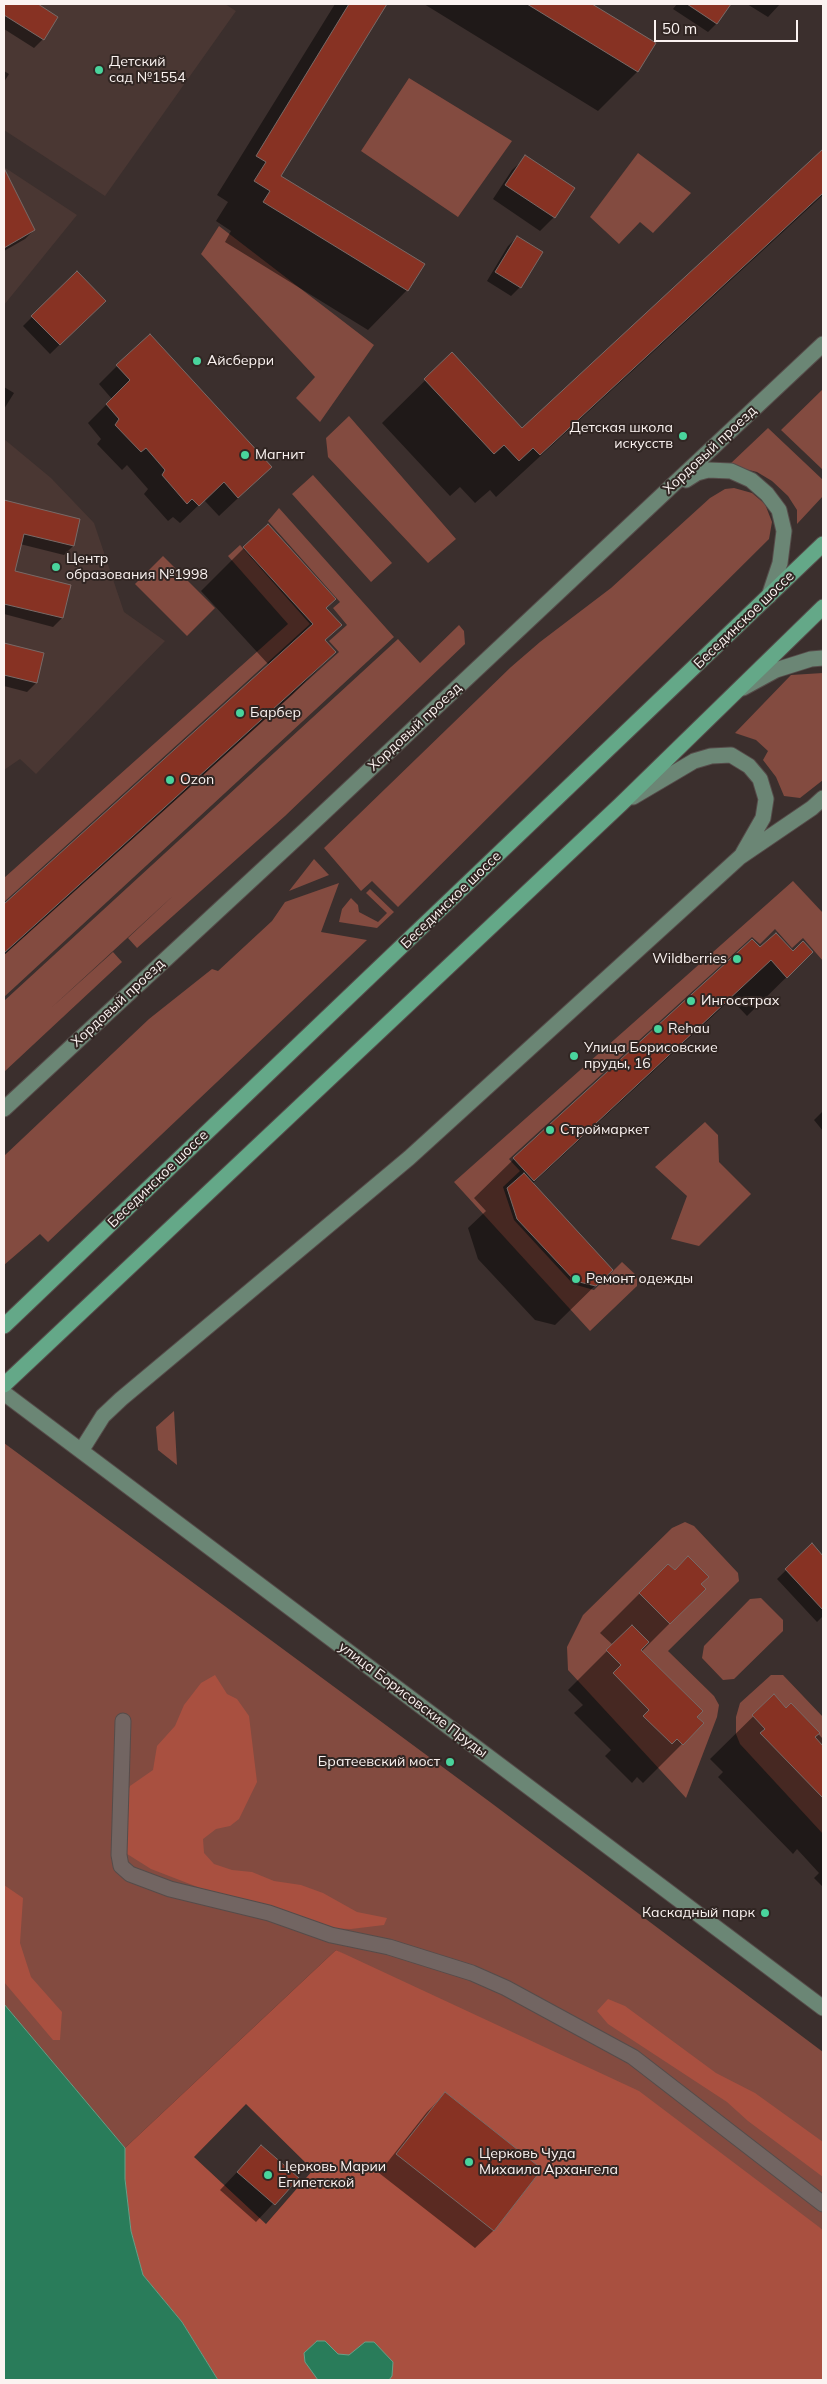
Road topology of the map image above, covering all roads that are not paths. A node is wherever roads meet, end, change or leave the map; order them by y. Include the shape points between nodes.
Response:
1 (823, 344) edge
2 (667, 491) junction
3 (823, 544) edge
4 (770, 596) junction
5 (823, 607) edge
6 (823, 658) edge
7 (729, 697) junction
8 (823, 798) edge
9 (621, 804) junction
10 (740, 857) junction
11 (4, 1109) edge
12 (4, 1326) edge
13 (4, 1385) edge
14 (4, 1393) edge
15 (81, 1451) junction
16 (123, 1721) dead end
17 (823, 2008) edge
18 (823, 2204) edge

1 - 2 main road, Хордовый проезд
2 - 4 main road via 708,470 731,471 750,480 767,494 779,510 784,531 780,563
2 - 11 main road, Хордовый проезд
3 - 4 main road, Бесединское шоссе
4 - 12 main road, Бесединское шоссе
5 - 7 main road
6 - 7 main road via 776,670
7 - 9 main road
8 - 10 main road
9 - 10 main road via 694,760 732,755 749,766 760,779 766,799 763,818
9 - 13 main road
10 - 15 main road via 409,1158 120,1399 103,1416
14 - 15 main road, улица Борисовские Пруды
15 - 17 main road, улица Борисовские Пруды
16 - 18 street via 119,1854 121,1866 130,1874 170,1889 269,1913 332,1935 389,1947 472,1973 506,1988 633,2057

